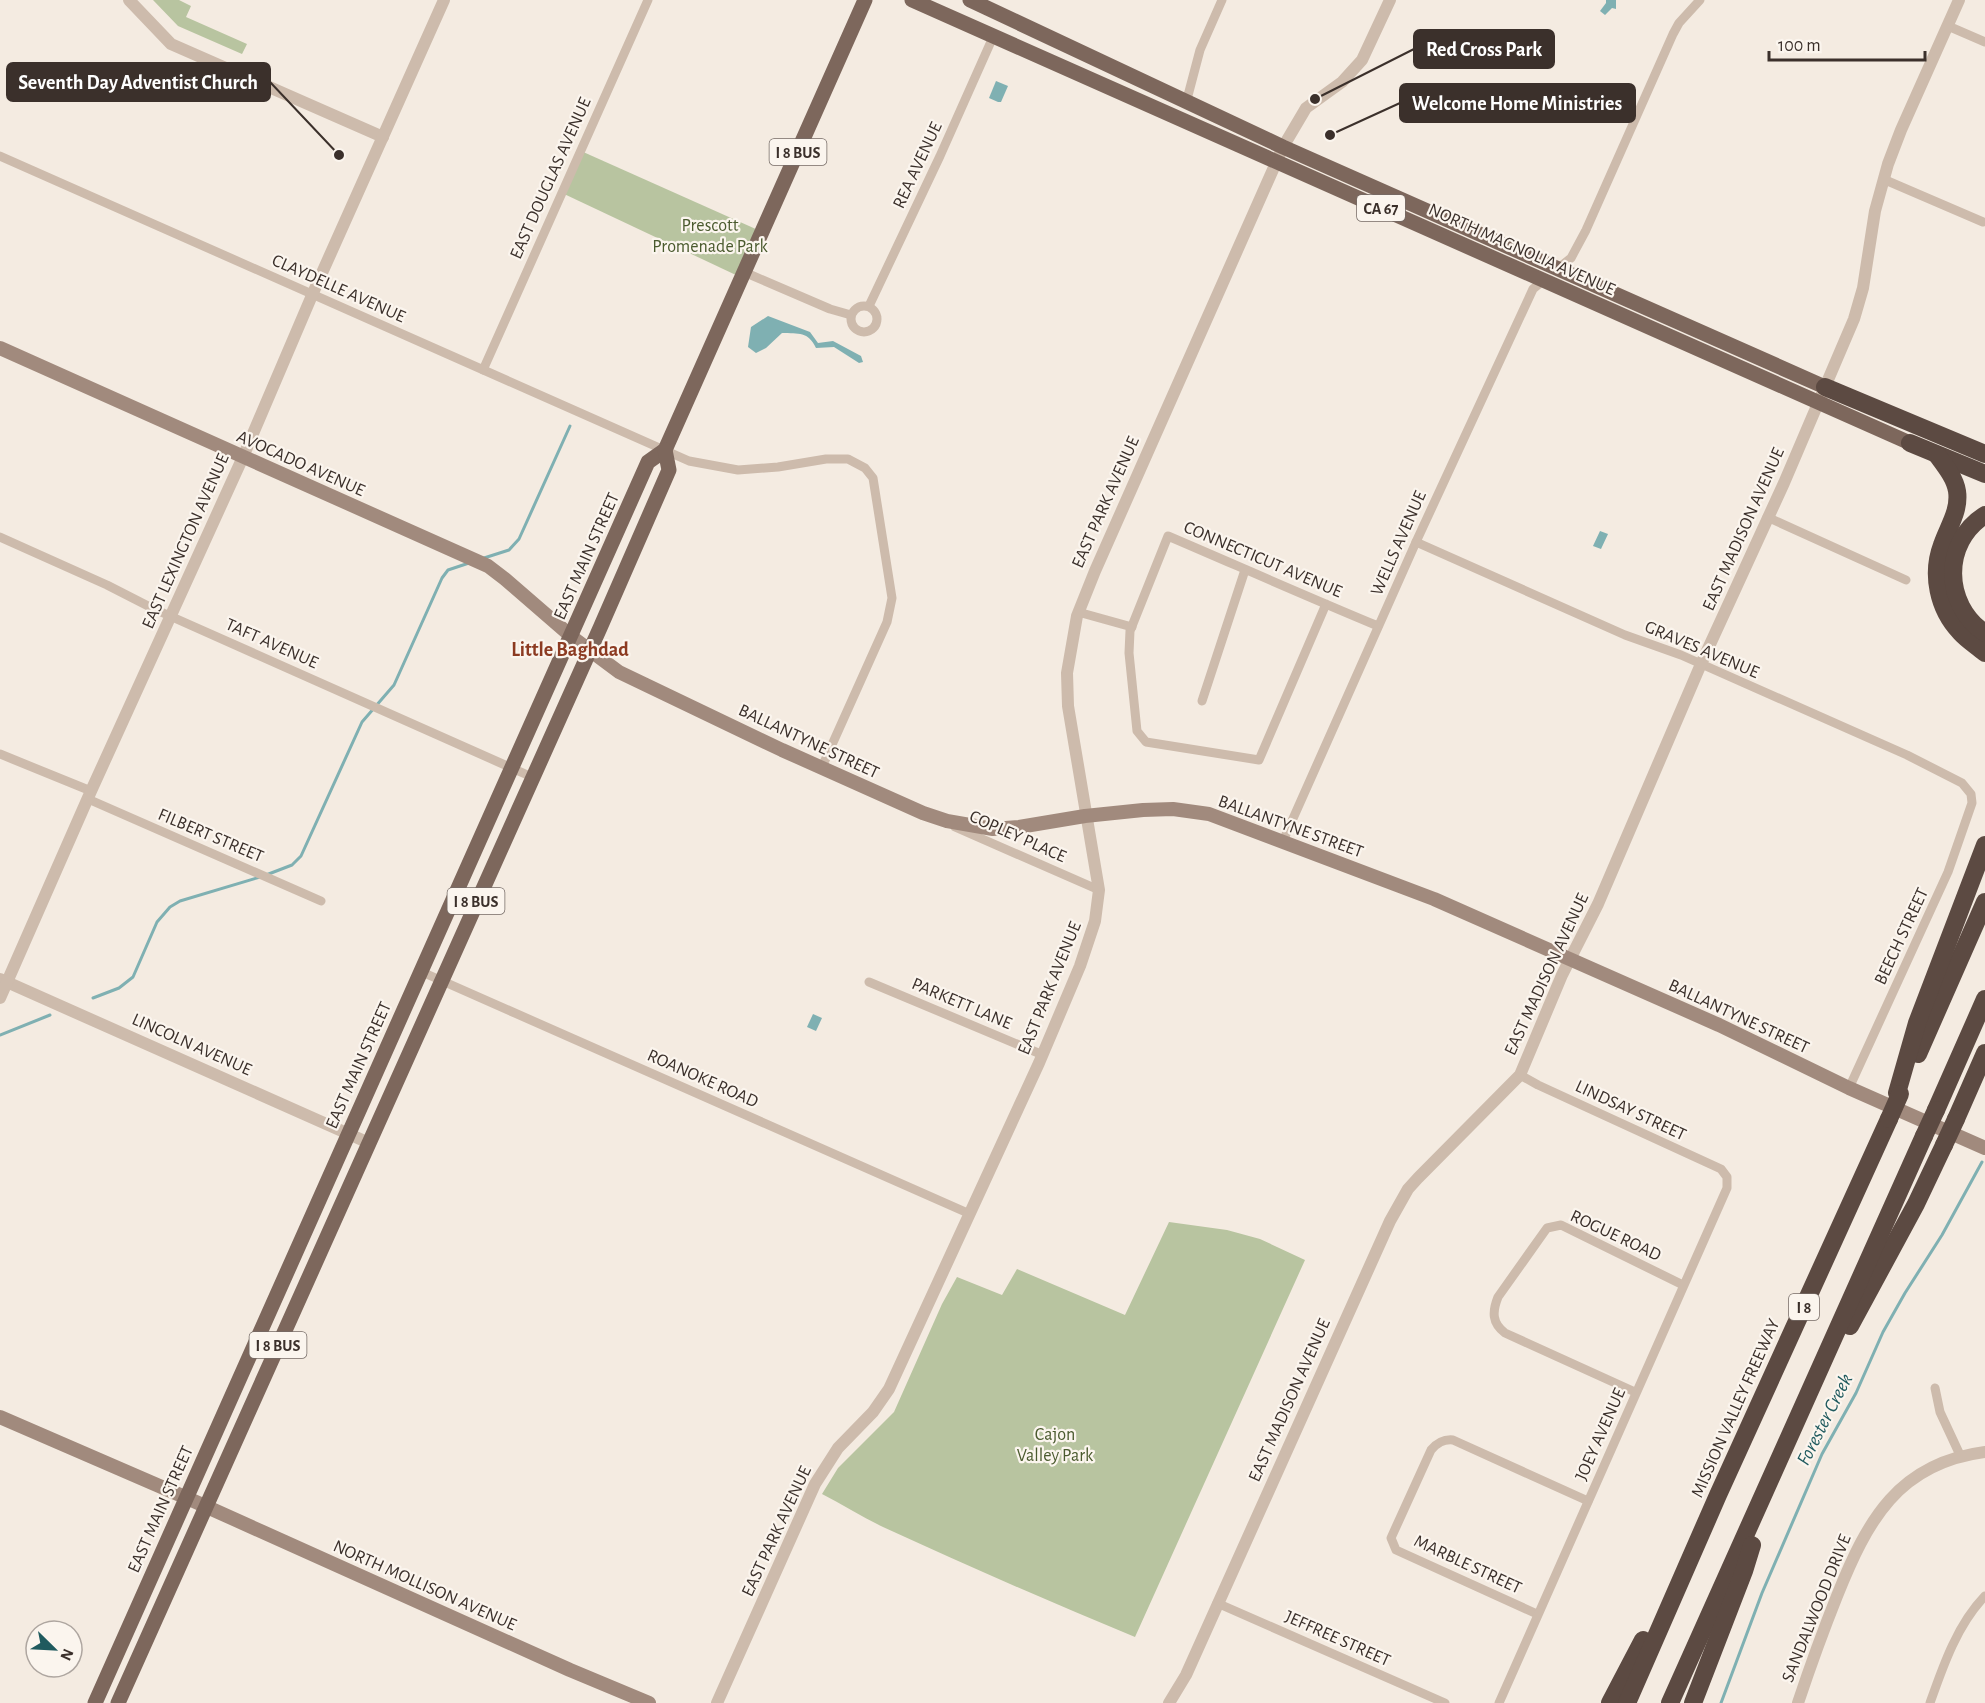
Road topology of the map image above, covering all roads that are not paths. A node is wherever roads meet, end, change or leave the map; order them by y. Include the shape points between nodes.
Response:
1 (129, 0) edge
2 (444, 0) edge
3 (648, 0) edge
4 (865, 0) edge
5 (912, 0) edge
6 (970, 0) edge
7 (1222, 0) edge
8 (1390, 0) edge
9 (1700, 0) edge
10 (1959, 0) edge
11 (1948, 26) junction
12 (1028, 27) junction
13 (993, 37) junction
14 (1985, 42) edge
15 (1120, 70) junction
16 (1111, 88) junction
17 (1186, 103) junction
18 (383, 137) junction
19 (1280, 154) junction
20 (0, 156) edge
21 (1883, 179) junction
22 (1983, 222) dead end
23 (1557, 269) junction
24 (744, 272) junction
25 (1543, 281) junction
26 (313, 294) junction
27 (868, 306) junction
28 (851, 315) junction
29 (0, 348) edge
30 (483, 370) junction
31 (1822, 395) junction
32 (1910, 443) joint
33 (1981, 449) edge
34 (665, 450) junction
35 (1937, 454) junction
36 (243, 457) junction
37 (1985, 474) edge
38 (1985, 515) edge
39 (1767, 517) junction
40 (0, 537) edge
41 (1416, 542) junction
42 (1245, 570) junction
43 (1906, 580) dead end
44 (1326, 604) junction
45 (1078, 612) junction
46 (171, 616) junction
47 (1378, 626) junction
48 (1132, 627) junction
49 (1985, 633) edge
50 (572, 637) junction
51 (590, 650) junction
52 (1985, 652) edge
53 (1701, 664) junction
54 (1202, 700) dead end
55 (0, 754) edge
56 (512, 767) junction
57 (822, 767) junction
58 (532, 777) junction
59 (1971, 794) joint
60 (90, 795) junction
61 (923, 813) junction
62 (1085, 816) junction
63 (1283, 841) junction
64 (1985, 846) edge
65 (1985, 854) edge
66 (1970, 888) junction
67 (1099, 890) junction
68 (321, 901) dead end
69 (1985, 902) edge
70 (1571, 960) junction
71 (422, 972) junction
72 (4, 980) edge
73 (441, 981) junction
74 (869, 982) dead end
75 (0, 998) edge
76 (1985, 999) edge
77 (1985, 1053) edge
78 (1042, 1055) junction
79 (1520, 1075) junction
80 (1850, 1088) junction
81 (1898, 1093) junction
82 (348, 1133) junction
83 (369, 1143) junction
84 (1985, 1148) edge
85 (1727, 1177) joint
86 (970, 1214) junction
87 (296, 1251) junction
88 (316, 1260) junction
89 (1683, 1285) junction
90 (1935, 1388) dead end
91 (1635, 1392) junction
92 (1803, 1408) junction
93 (0, 1417) edge
94 (1985, 1452) edge
95 (1960, 1455) junction
96 (1776, 1466) junction
97 (1718, 1495) junction
98 (187, 1498) junction
99 (1588, 1501) junction
100 (206, 1506) junction
101 (1985, 1596) edge
102 (1217, 1603) junction
103 (1538, 1614) junction
104 (94, 1703) edge
105 (118, 1703) edge
106 (649, 1703) edge
107 (717, 1703) edge
108 (1169, 1703) edge
109 (1445, 1703) edge
110 (1499, 1703) edge
111 (1610, 1703) edge
112 (1627, 1703) edge
113 (1670, 1703) edge
114 (1693, 1703) edge
115 (1798, 1703) edge
116 (1930, 1703) edge

1 - 18 street via 171,44
2 - 18 street, EAST LEXINGTON AVENUE
3 - 30 street, EAST DOUGLAS AVENUE
4 - 24 main road, EAST MAIN STREET / I 8 BUS
5 - 13 main road, NORTH MAGNOLIA AVENUE / CA 67
6 - 12 main road, NORTH MAGNOLIA AVENUE / CA 67
7 - 17 street via 1200,50
8 - 19 street, EAST PARK AVENUE via 1362,60 1342,82 1306,108
9 - 23 street, WELLS AVENUE via 1673,34 1586,230 1571,258
10 - 11 street, EAST MADISON AVENUE
11 - 14 street
11 - 21 street, EAST MADISON AVENUE via 1900,130
12 - 13 main road via 1006,26
12 - 15 main road, NORTH MAGNOLIA AVENUE / CA 67
13 - 16 main road, NORTH MAGNOLIA AVENUE / CA 67
13 - 27 street, REA AVENUE
15 - 16 main road
15 - 17 main road, NORTH MAGNOLIA AVENUE / CA 67
16 - 19 main road, NORTH MAGNOLIA AVENUE / CA 67
17 - 19 main road, NORTH MAGNOLIA AVENUE / CA 67
18 - 26 street, EAST LEXINGTON AVENUE
19 - 23 main road, NORTH MAGNOLIA AVENUE / CA 67
19 - 25 main road, NORTH MAGNOLIA AVENUE / CA 67
19 - 45 street, EAST PARK AVENUE
20 - 26 street, CLAYDELLE AVENUE
21 - 22 street
21 - 31 street, EAST MADISON AVENUE via 1863,288
23 - 25 street, WELLS AVENUE
23 - 31 main road, NORTH MAGNOLIA AVENUE / CA 67
24 - 28 street
24 - 34 main road, EAST MAIN STREET / I 8 BUS
25 - 31 main road, NORTH MAGNOLIA AVENUE / CA 67
25 - 41 street, WELLS AVENUE via 1533,289
26 - 30 street, CLAYDELLE AVENUE
26 - 36 street, EAST LEXINGTON AVENUE
27 - 28 street via 860,306
27 - 28 street via 877,317 869,330 861,332 854,327
29 - 36 main road, AVOCADO AVENUE
30 - 34 street, CLAYDELLE AVENUE
31 - 32 main road, NORTH MAGNOLIA AVENUE
31 - 33 highway, NORTH MAGNOLIA AVENUE
31 - 39 street, EAST MADISON AVENUE
32 - 35 highway, NORTH MAGNOLIA AVENUE
34 - 50 main road, EAST MAIN STREET / I 8 BUS via 648,462
34 - 51 main road, EAST MAIN STREET / I 8 BUS via 669,470
34 - 57 street, CLAYDELLE AVENUE via 689,461 738,470 848,459 865,468 873,478 892,598 887,622
35 - 37 highway, NORTH MAGNOLIA AVENUE
35 - 52 highway via 1953,480 1958,499 1938,557 1939,594 1953,623
36 - 46 street, EAST LEXINGTON AVENUE
36 - 50 main road, AVOCADO AVENUE via 488,566
38 - 49 highway via 1963,537 1952,574 1961,607
39 - 43 street
39 - 53 street, EAST MADISON AVENUE
40 - 46 street, TAFT AVENUE
41 - 47 street, WELLS AVENUE
41 - 53 street, GRAVES AVENUE via 1625,635
42 - 44 street, CONNECTICUT AVENUE
42 - 48 street, CONNECTICUT AVENUE via 1168,536
42 - 54 street
44 - 47 street, CONNECTICUT AVENUE
44 - 48 street via 1259,760 1146,742 1137,731 1129,653
45 - 48 street
45 - 62 street, EAST PARK AVENUE via 1068,673 1068,706
46 - 56 street, TAFT AVENUE
46 - 60 street, EAST LEXINGTON AVENUE
47 - 63 street, WELLS AVENUE
50 - 51 main road, BALLANTYNE STREET
50 - 56 main road, EAST MAIN STREET / I 8 BUS
51 - 57 main road, BALLANTYNE STREET via 630,677
51 - 58 main road, EAST MAIN STREET / I 8 BUS
53 - 59 street, GRAVES AVENUE via 1917,760 1962,783
53 - 70 street, EAST MADISON AVENUE
55 - 60 street, FILBERT STREET
56 - 58 street, TAFT AVENUE
56 - 71 main road, EAST MAIN STREET / I 8 BUS
57 - 61 main road, BALLANTYNE STREET
58 - 73 main road, EAST MAIN STREET / I 8 BUS
59 - 80 street, BEECH STREET via 1972,803 1948,872
60 - 68 street, FILBERT STREET
60 - 72 street, EAST LEXINGTON AVENUE
61 - 62 main road, BALLANTYNE STREET via 993,829
61 - 67 street, COPLEY PLACE
62 - 63 main road, BALLANTYNE STREET via 1173,809 1209,814
62 - 67 street, EAST PARK AVENUE
63 - 70 main road, BALLANTYNE STREET via 1434,899
64 - 66 highway
65 - 66 highway
66 - 81 highway via 1917,1023
67 - 78 street, EAST PARK AVENUE via 1090,943
69 - 81 highway, MISSION VALLEY FREEWAY / I 8
70 - 79 street, EAST MADISON AVENUE
70 - 80 main road, BALLANTYNE STREET
71 - 73 street, ROANOKE ROAD
71 - 82 main road, EAST MAIN STREET / I 8 BUS
72 - 75 street, EAST LEXINGTON AVENUE
72 - 82 street, LINCOLN AVENUE
73 - 83 main road, EAST MAIN STREET / I 8 BUS
73 - 86 street, ROANOKE ROAD
74 - 78 street, PARKETT LANE
76 - 92 highway, I 8, bridge
77 - 92 highway, bridge via 1916,1204
78 - 86 street, EAST PARK AVENUE
79 - 85 street, LINDSAY STREET via 1721,1169
79 - 102 street, EAST MADISON AVENUE via 1408,1189
80 - 84 main road, BALLANTYNE STREET
81 - 97 highway, MISSION VALLEY FREEWAY / I 8, bridge
82 - 83 street, LINCOLN AVENUE
82 - 87 main road, EAST MAIN STREET / I 8 BUS
83 - 88 main road, EAST MAIN STREET / I 8 BUS
85 - 89 street, JOEY AVENUE via 1727,1188
86 - 107 street, EAST PARK AVENUE via 889,1389 838,1448 815,1484
87 - 88 main road
87 - 98 main road, EAST MAIN STREET / I 8 BUS
88 - 100 main road, EAST MAIN STREET / I 8 BUS
89 - 91 street, JOEY AVENUE
89 - 91 street, ROGUE ROAD via 1561,1225 1547,1228 1495,1305 1494,1321 1505,1333
90 - 95 street via 1940,1412
91 - 99 street, JOEY AVENUE
92 - 96 highway, I 8
93 - 98 main road, NORTH MOLLISON AVENUE
94 - 95 street, SANDALWOOD DRIVE
95 - 115 street, SANDALWOOD DRIVE via 1912,1480 1883,1507 1868,1528 1853,1556
96 - 113 highway, I 8
96 - 114 highway via 1744,1571
97 - 111 highway
97 - 112 highway, MISSION VALLEY FREEWAY / I 8
98 - 100 main road, NORTH MOLLISON AVENUE
98 - 104 main road, EAST MAIN STREET / I 8 BUS
99 - 103 street, JOEY AVENUE
99 - 103 street, MARBLE STREET via 1446,1440 1431,1450 1391,1538 1396,1550
100 - 105 main road, EAST MAIN STREET / I 8 BUS
100 - 106 main road, NORTH MOLLISON AVENUE
101 - 116 street via 1959,1633
102 - 108 street, EAST MADISON AVENUE via 1186,1675
102 - 109 street, JEFFREE STREET
103 - 110 street, JOEY AVENUE

